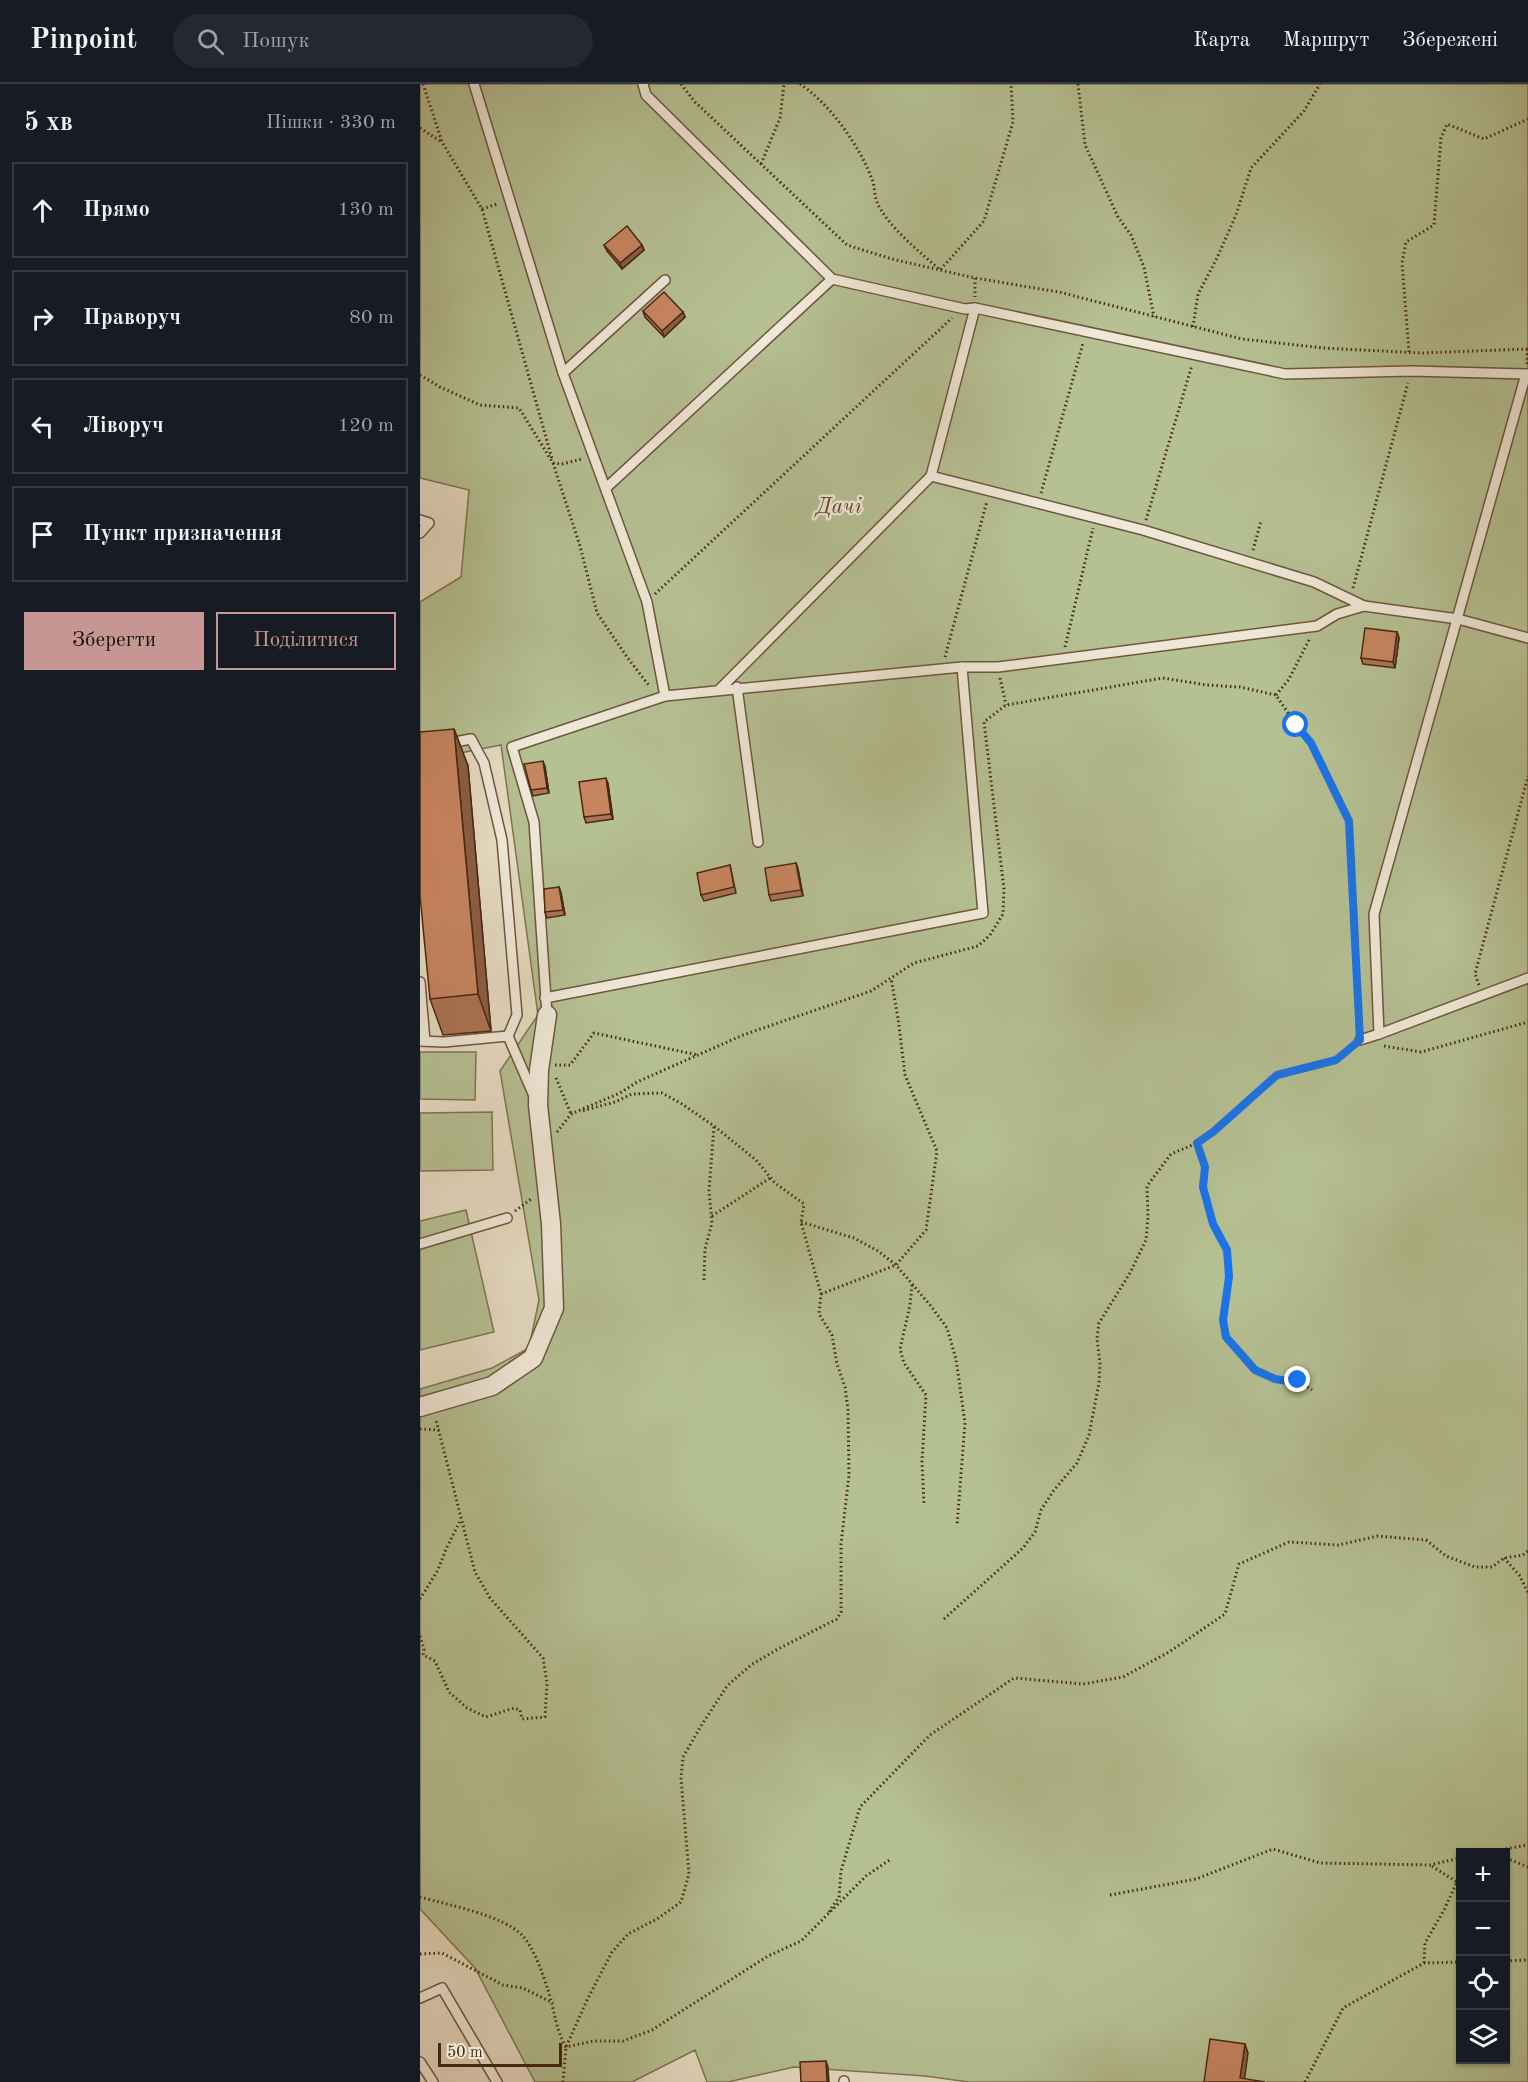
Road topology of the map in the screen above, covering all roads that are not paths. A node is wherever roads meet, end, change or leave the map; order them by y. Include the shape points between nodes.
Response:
1 (474, 84) edge
2 (643, 84) edge
3 (832, 279) junction
4 (665, 280) dead end
5 (970, 308) junction
6 (563, 373) junction
7 (1527, 374) edge
8 (931, 476) junction
9 (606, 488) junction
10 (420, 520) edge
11 (420, 533) edge
12 (1364, 606) junction
13 (1458, 619) junction
14 (1528, 638) edge
15 (962, 667) junction
16 (737, 687) junction
17 (720, 689) junction
18 (665, 696) junction
19 (441, 745) edge
20 (758, 842) dead end
21 (1528, 978) edge
22 (420, 982) edge
23 (546, 1006) junction
24 (1379, 1034) junction
25 (508, 1036) junction
26 (1360, 1040) road end
27 (423, 1041) edge
28 (538, 1105) junction
29 (507, 1218) road end
30 (420, 1244) edge
31 (426, 1406) edge
32 (420, 1998) edge
33 (420, 2062) edge
34 (432, 2082) edge
35 (497, 2082) edge

1 - 6 lane
2 - 3 lane via 646,95
3 - 5 lane
3 - 9 lane
4 - 6 lane
5 - 7 lane via 1285,374
5 - 8 lane
6 - 9 lane
7 - 13 lane
8 - 12 lane via 1143,530 1314,582
8 - 17 lane
9 - 18 lane via 646,602
10 - 11 lane via 429,523
12 - 13 lane
12 - 15 lane via 1337,614 1317,626 998,667
13 - 14 lane
13 - 24 lane via 1374,914
15 - 16 lane
15 - 23 lane via 983,913
16 - 17 lane
16 - 20 lane
17 - 18 lane
18 - 23 lane via 512,747 534,822
19 - 25 lane via 471,739 484,763 502,840 517,1015
21 - 24 lane
22 - 27 lane
23 - 28 street
24 - 26 lane
25 - 27 lane
25 - 28 lane
28 - 31 street via 551,1224 554,1308 533,1358 492,1386
29 - 30 lane
32 - 35 lane via 442,1988
33 - 34 lane

